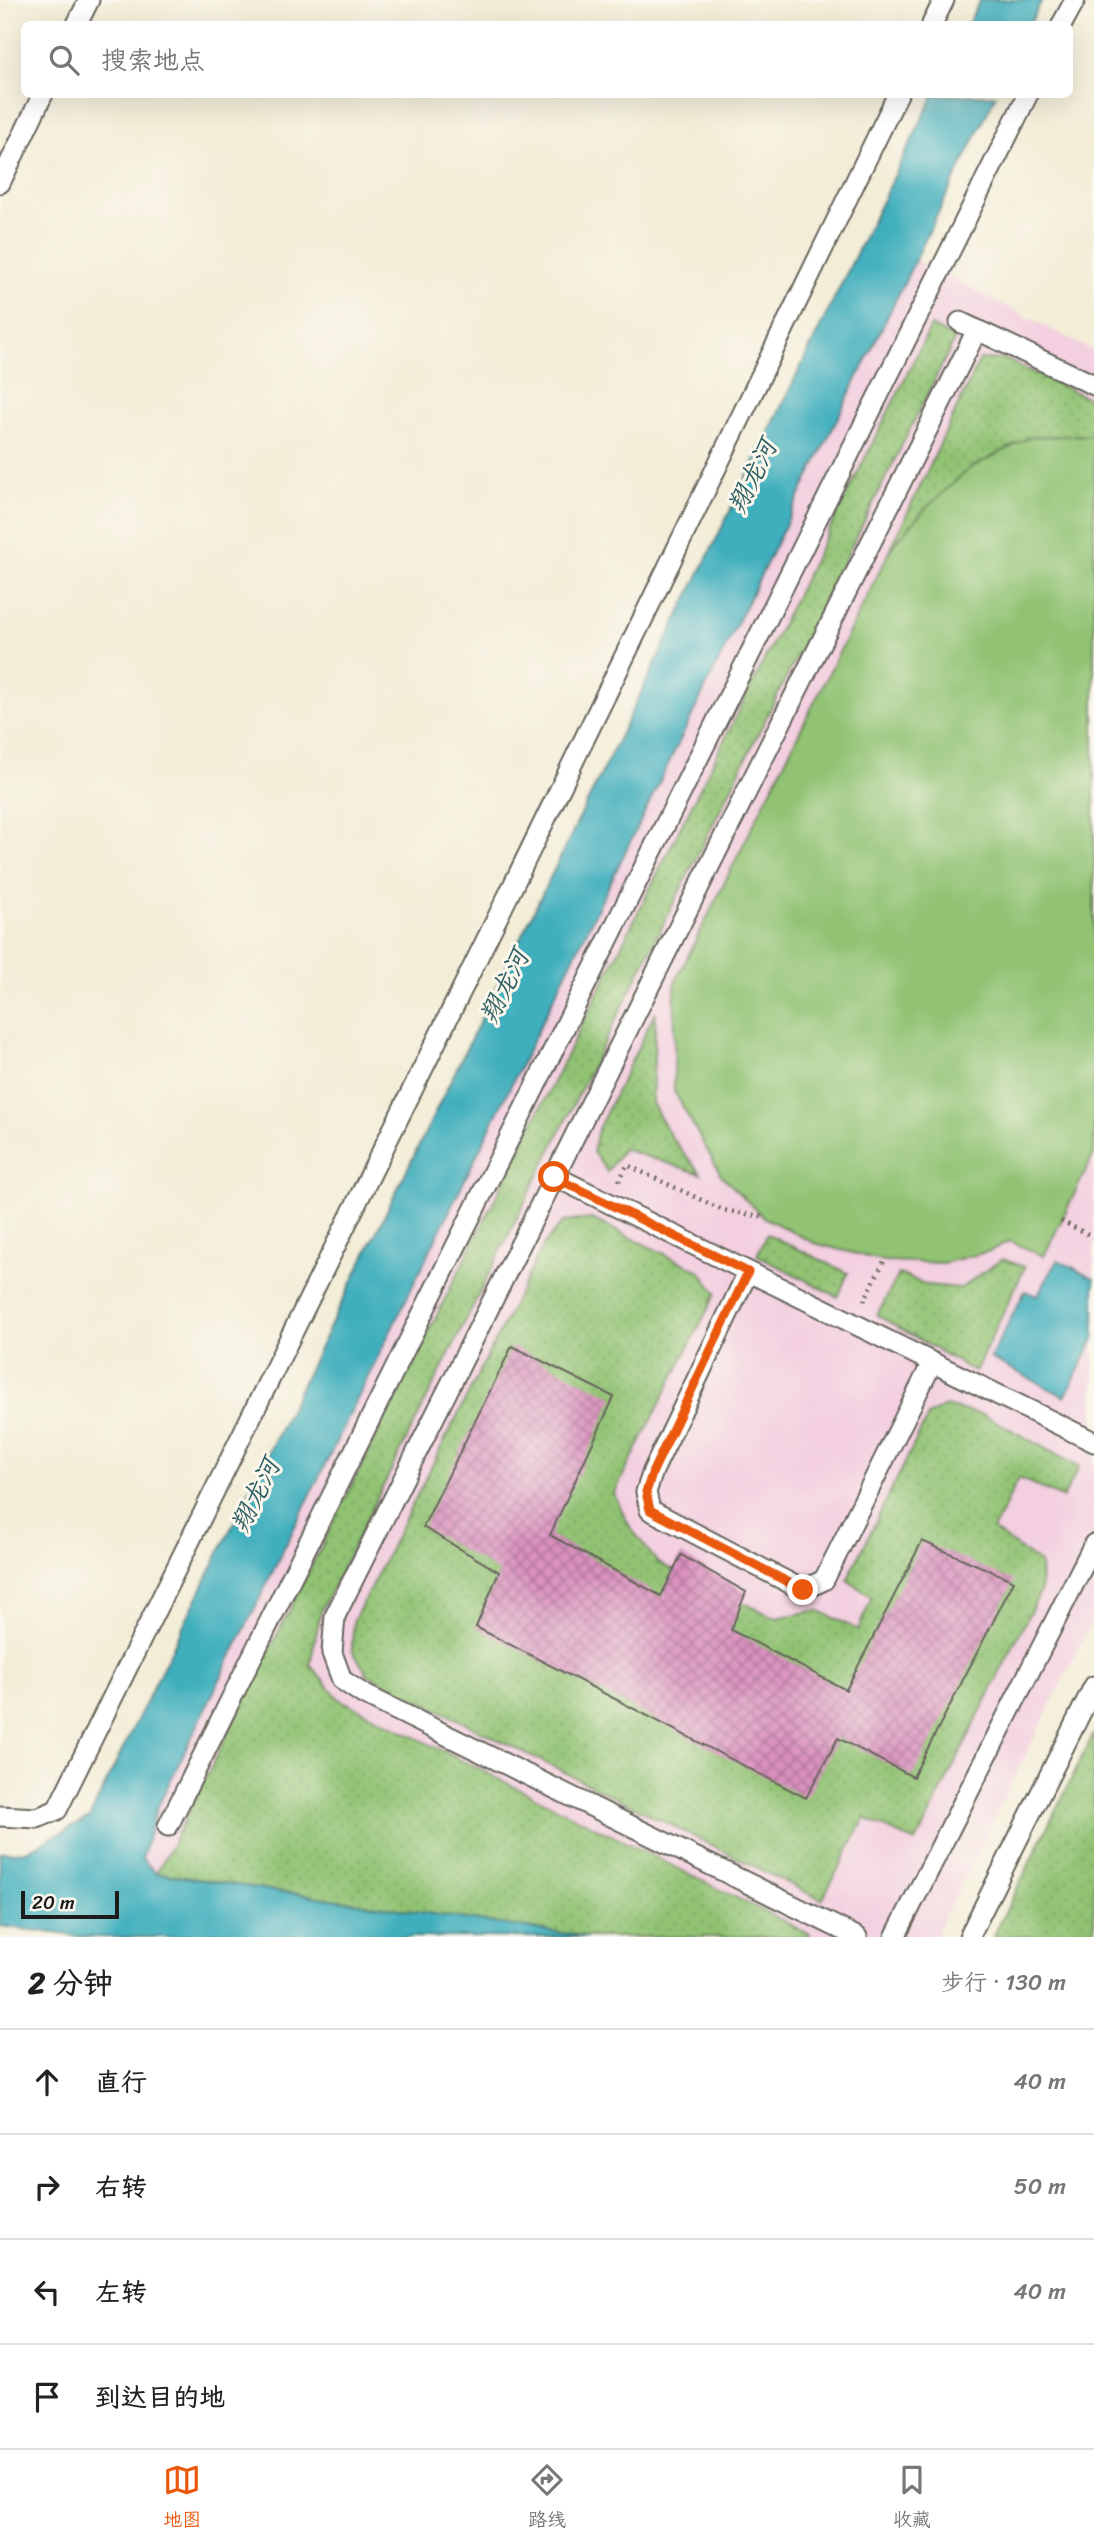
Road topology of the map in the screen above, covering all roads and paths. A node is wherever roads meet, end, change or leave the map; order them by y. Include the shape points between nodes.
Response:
1 (89, 0) edge
2 (944, 0) edge
3 (1075, 0) edge
4 (78, 21) edge
5 (934, 21) edge
6 (1064, 21) edge
7 (41, 98) edge
8 (896, 98) edge
9 (1026, 98) edge
10 (0, 183) edge
11 (1094, 385) edge
12 (554, 1177) junction
13 (607, 1202) junction
14 (763, 1217) dead end
15 (1061, 1221) dead end
16 (1094, 1237) edge
17 (884, 1261) dead end
18 (748, 1272) junction
19 (852, 1324) junction
20 (932, 1363) junction
21 (1094, 1442) edge
22 (1094, 1544) edge
23 (1094, 1686) edge
24 (0, 1816) edge
25 (168, 1826) dead end
26 (857, 1937) edge
27 (895, 1937) edge
28 (969, 1937) edge

1 - 4 lane
2 - 5 lane
3 - 6 lane
7 - 10 lane
8 - 24 lane via 57,1810 37,1818
9 - 25 lane
11 - 12 lane via 968,326
12 - 13 lane
12 - 26 lane via 335,1616 332,1653 342,1679 363,1694
13 - 14 path via 627,1166 723,1210
13 - 18 lane
15 - 16 path
17 - 19 path
18 - 19 lane
18 - 20 lane via 646,1492 650,1510 803,1590 824,1580
19 - 20 lane
20 - 21 lane
22 - 27 lane
23 - 28 lane

